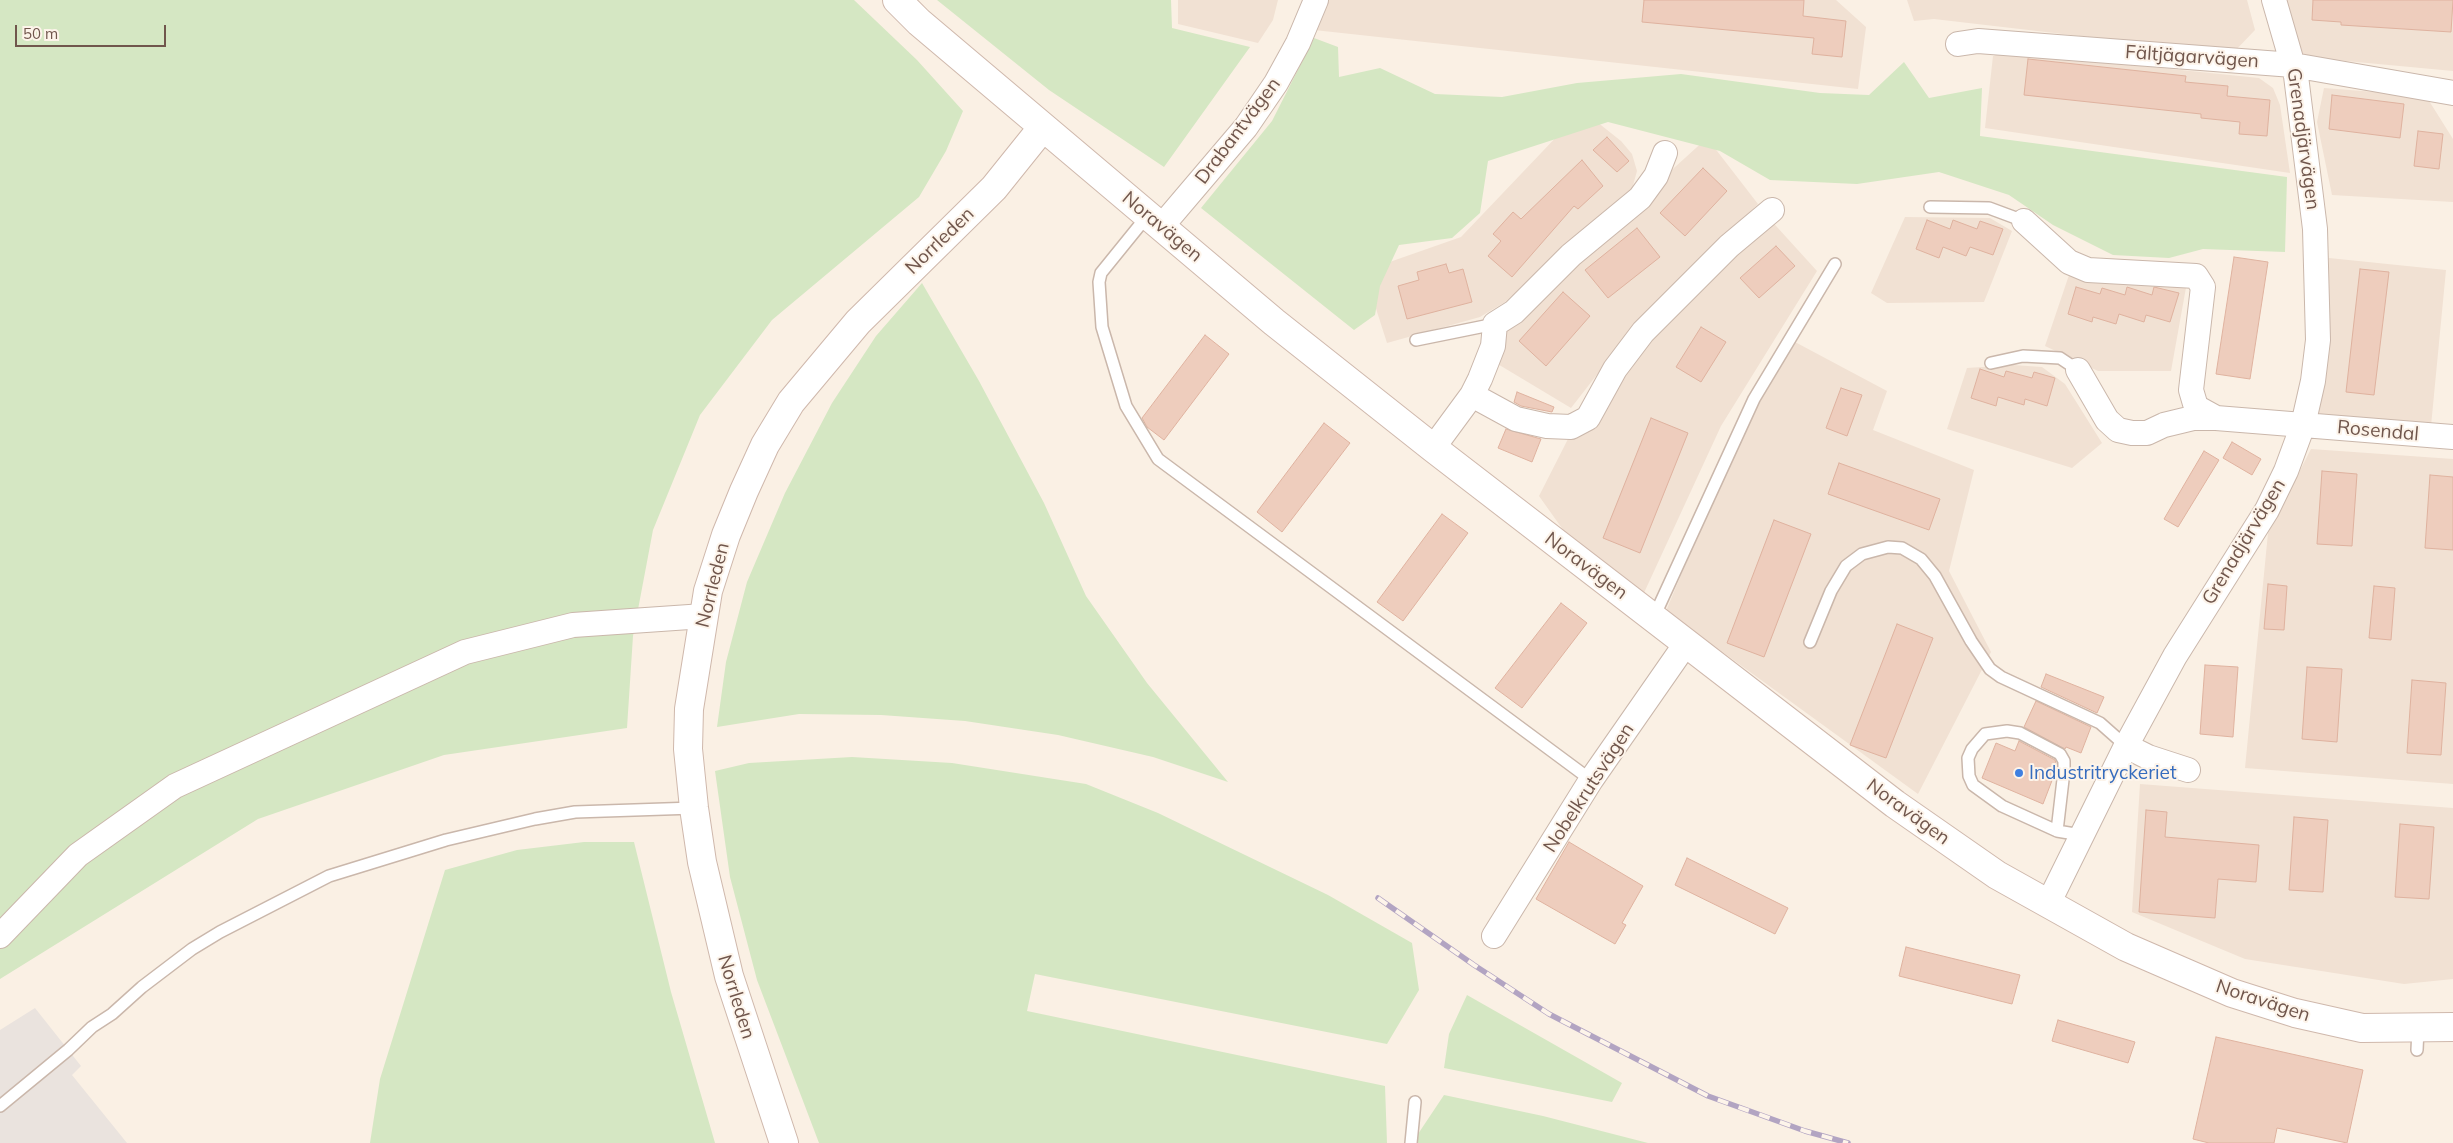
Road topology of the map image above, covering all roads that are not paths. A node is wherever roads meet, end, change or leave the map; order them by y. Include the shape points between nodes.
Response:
1 (897, 0) edge
2 (1316, 0) edge
3 (2274, 0) edge
4 (1958, 44) dead end
5 (2292, 65) junction
6 (2453, 93) edge
7 (1043, 127) junction
8 (1666, 153) dead end
9 (1930, 207) dead end
10 (1772, 210) dead end
11 (1154, 221) junction
12 (2024, 221) joint
13 (1836, 264) dead end
14 (1495, 324) junction
15 (1416, 340) dead end
16 (1991, 363) dead end
17 (2078, 370) joint
18 (1472, 395) junction
19 (2216, 418) junction
20 (2303, 425) junction
21 (2453, 437) edge
22 (1433, 448) junction
23 (704, 616) junction
24 (1654, 617) junction
25 (1687, 642) junction
26 (1810, 642) dead end
27 (2126, 746) junction
28 (2188, 770) dead end
29 (1591, 780) junction
30 (694, 808) junction
31 (2058, 831) junction
32 (2081, 835) junction
33 (2048, 904) junction
34 (0, 936) edge
35 (1494, 936) dead end
36 (2453, 1028) edge
37 (1415, 1102) dead end
38 (0, 1106) edge
39 (784, 1143) edge
40 (1411, 1143) edge

1 - 7 street, Noravägen
2 - 11 street, Drabantvägen via 1276,83 1246,127
3 - 5 street, Grenadjärvägen
4 - 5 street, Fältjägarvägen via 1978,41
5 - 6 street, Fältjägarvägen
5 - 20 street, Grenadjärvägen via 2307,150 2318,299 2318,340
7 - 11 street, Noravägen
7 - 23 street, Norrleden via 994,188 858,322 791,402 765,445 726,535 708,591
8 - 14 street via 1656,176 1640,198 1571,255 1514,312
9 - 12 lane via 1989,208
10 - 18 street via 1729,246 1643,332 1615,369 1588,418 1571,427 1547,426 1516,419
11 - 22 street, Noravägen via 1274,322
11 - 29 lane via 1101,273 1098,282 1102,326 1126,406 1158,459
12 - 19 street via 2069,262 2088,270 2196,276 2203,286 2191,390 2196,407
13 - 24 lane via 1754,399
14 - 15 lane
14 - 18 street via 1493,346
16 - 17 lane via 2023,356 2060,358
17 - 19 street, Rosendal via 2107,420 2118,430 2147,433 2164,424 2193,418
18 - 22 street
19 - 20 street, Rosendal
20 - 21 street, Rosendal
20 - 27 street, Grenadjärvägen via 2267,510 2175,656
22 - 24 street, Noravägen
23 - 30 street, Norrleden via 689,709 688,749
23 - 34 street via 573,625 465,652 175,786 78,855
24 - 25 street, Noravägen
25 - 29 street, Nobelkrutsvägen
25 - 33 street, Noravägen via 1895,804 1998,875
26 - 27 lane via 1831,591 1846,566 1862,554 1888,547 1902,548 1921,559 1935,576 1990,668 2001,677 2100,723
27 - 28 street
27 - 32 street, Grenadjärvägen
29 - 35 street, Nobelkrutsvägen
30 - 38 lane via 575,812 535,819 446,840 329,876 192,949 92,1027
30 - 39 street, Norrleden via 703,870 729,976
31 - 31 lane via 2002,806 1973,785 1968,758 1985,734 2020,733 2060,754 2064,771
31 - 32 lane
32 - 33 street, Grenadjärvägen
33 - 36 street, Noravägen via 2126,947 2232,993 2295,1013 2418,1039
37 - 40 lane

